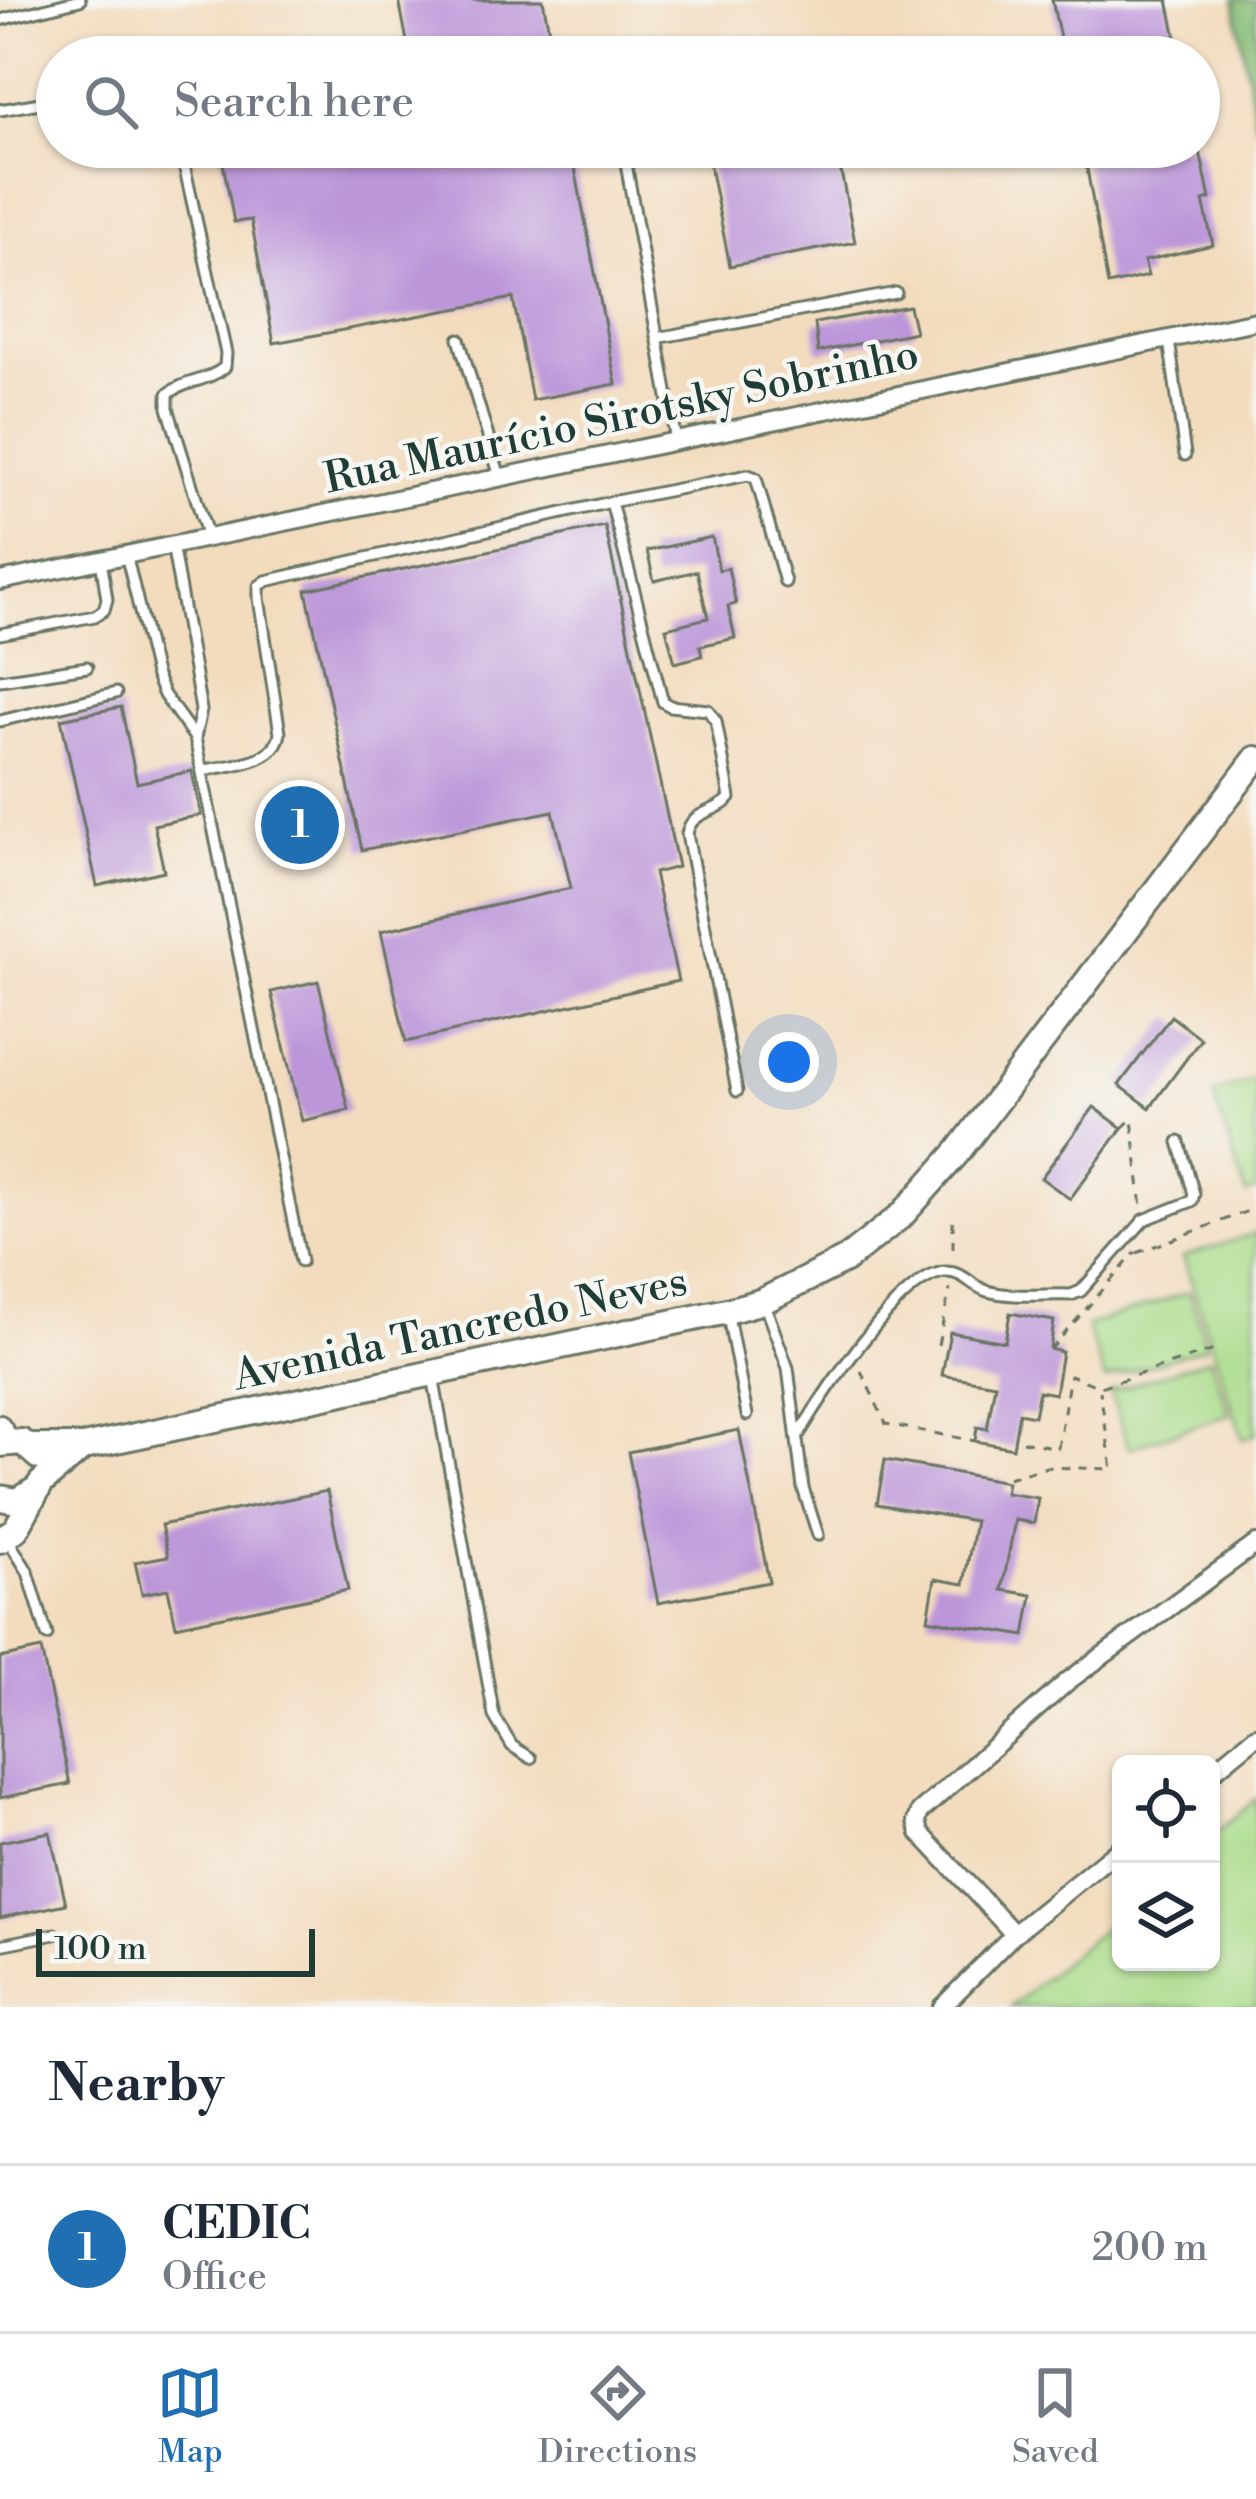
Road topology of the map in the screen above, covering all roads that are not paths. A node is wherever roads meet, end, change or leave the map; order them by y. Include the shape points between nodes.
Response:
1 (80, 0) edge
2 (0, 20) edge
3 (36, 104) edge
4 (0, 110) edge
5 (185, 168) edge
6 (627, 168) edge
7 (896, 293) dead end
8 (1256, 321) edge
9 (657, 338) junction
10 (460, 339) dead end
11 (1169, 340) junction
12 (676, 441) junction
13 (1185, 455) dead end
14 (500, 477) junction
15 (610, 502) junction
16 (208, 537) junction
17 (172, 544) junction
18 (126, 554) junction
19 (101, 560) junction
20 (0, 581) edge
21 (785, 582) dead end
22 (0, 634) edge
23 (87, 667) dead end
24 (0, 680) edge
25 (116, 693) dead end
26 (0, 721) edge
27 (194, 738) junction
28 (1256, 758) edge
29 (202, 771) junction
30 (737, 1091) dead end
31 (1179, 1142) dead end
32 (301, 1261) dead end
33 (764, 1300) junction
34 (728, 1311) junction
35 (432, 1373) junction
36 (747, 1415) dead end
37 (798, 1436) junction
38 (11, 1439) edge
39 (83, 1447) junction
40 (40, 1483) junction
41 (0, 1498) edge
42 (818, 1535) dead end
43 (3, 1539) edge
44 (1256, 1544) edge
45 (47, 1635) dead end
46 (1256, 1736) edge
47 (531, 1758) dead end
48 (1220, 1766) edge
49 (1112, 1854) edge
50 (55, 1934) dead end
51 (1014, 1934) junction
52 (0, 1946) edge
53 (942, 2007) edge

1 - 2 lane
3 - 4 lane
5 - 16 lane via 226,353 213,377 168,394 168,408
6 - 9 lane
7 - 9 lane
8 - 11 street, Rua Maurício Sirotsky Sobrinho
9 - 12 lane
10 - 14 lane
11 - 12 street, Rua Maurício Sirotsky Sobrinho
11 - 13 lane
12 - 14 street, Rua Maurício Sirotsky Sobrinho
14 - 16 street, Rua Maurício Sirotsky Sobrinho
15 - 21 lane via 757,478
15 - 29 lane via 266,581 259,598 278,747
15 - 30 lane via 659,693 670,706 708,710 716,722 730,798 696,816 687,834
16 - 17 street, Rua Maurício Sirotsky Sobrinho
17 - 18 street, Rua Maurício Sirotsky Sobrinho
17 - 27 lane via 201,710
18 - 19 street, Rua Maurício Sirotsky Sobrinho
18 - 27 lane via 154,674
19 - 20 street, Rua Maurício Sirotsky Sobrinho
19 - 22 lane via 104,610
23 - 24 lane
25 - 26 lane
27 - 29 lane
28 - 33 main road, Avenida Tancredo Neves via 902,1215 845,1260
29 - 32 lane
31 - 37 lane via 1192,1201 1144,1220 1081,1291 1003,1293 953,1273 929,1277 852,1351
33 - 34 main road, Avenida Tancredo Neves
33 - 37 lane via 788,1368
34 - 35 main road, Avenida Tancredo Neves
34 - 36 lane
35 - 39 main road, Avenida Tancredo Neves
35 - 47 lane via 494,1716 512,1746
37 - 42 lane
38 - 39 main road, Avenida Tancredo Neves
38 - 40 main road via 42,1463
39 - 40 main road, Avenida Tancredo Neves
40 - 41 main road via 28,1498
40 - 43 main road, Avenida Tancredo Neves
43 - 45 lane via 28,1572
44 - 51 street via 1068,1681 920,1812 920,1833
46 - 48 street
49 - 51 street
50 - 52 lane
51 - 53 street

